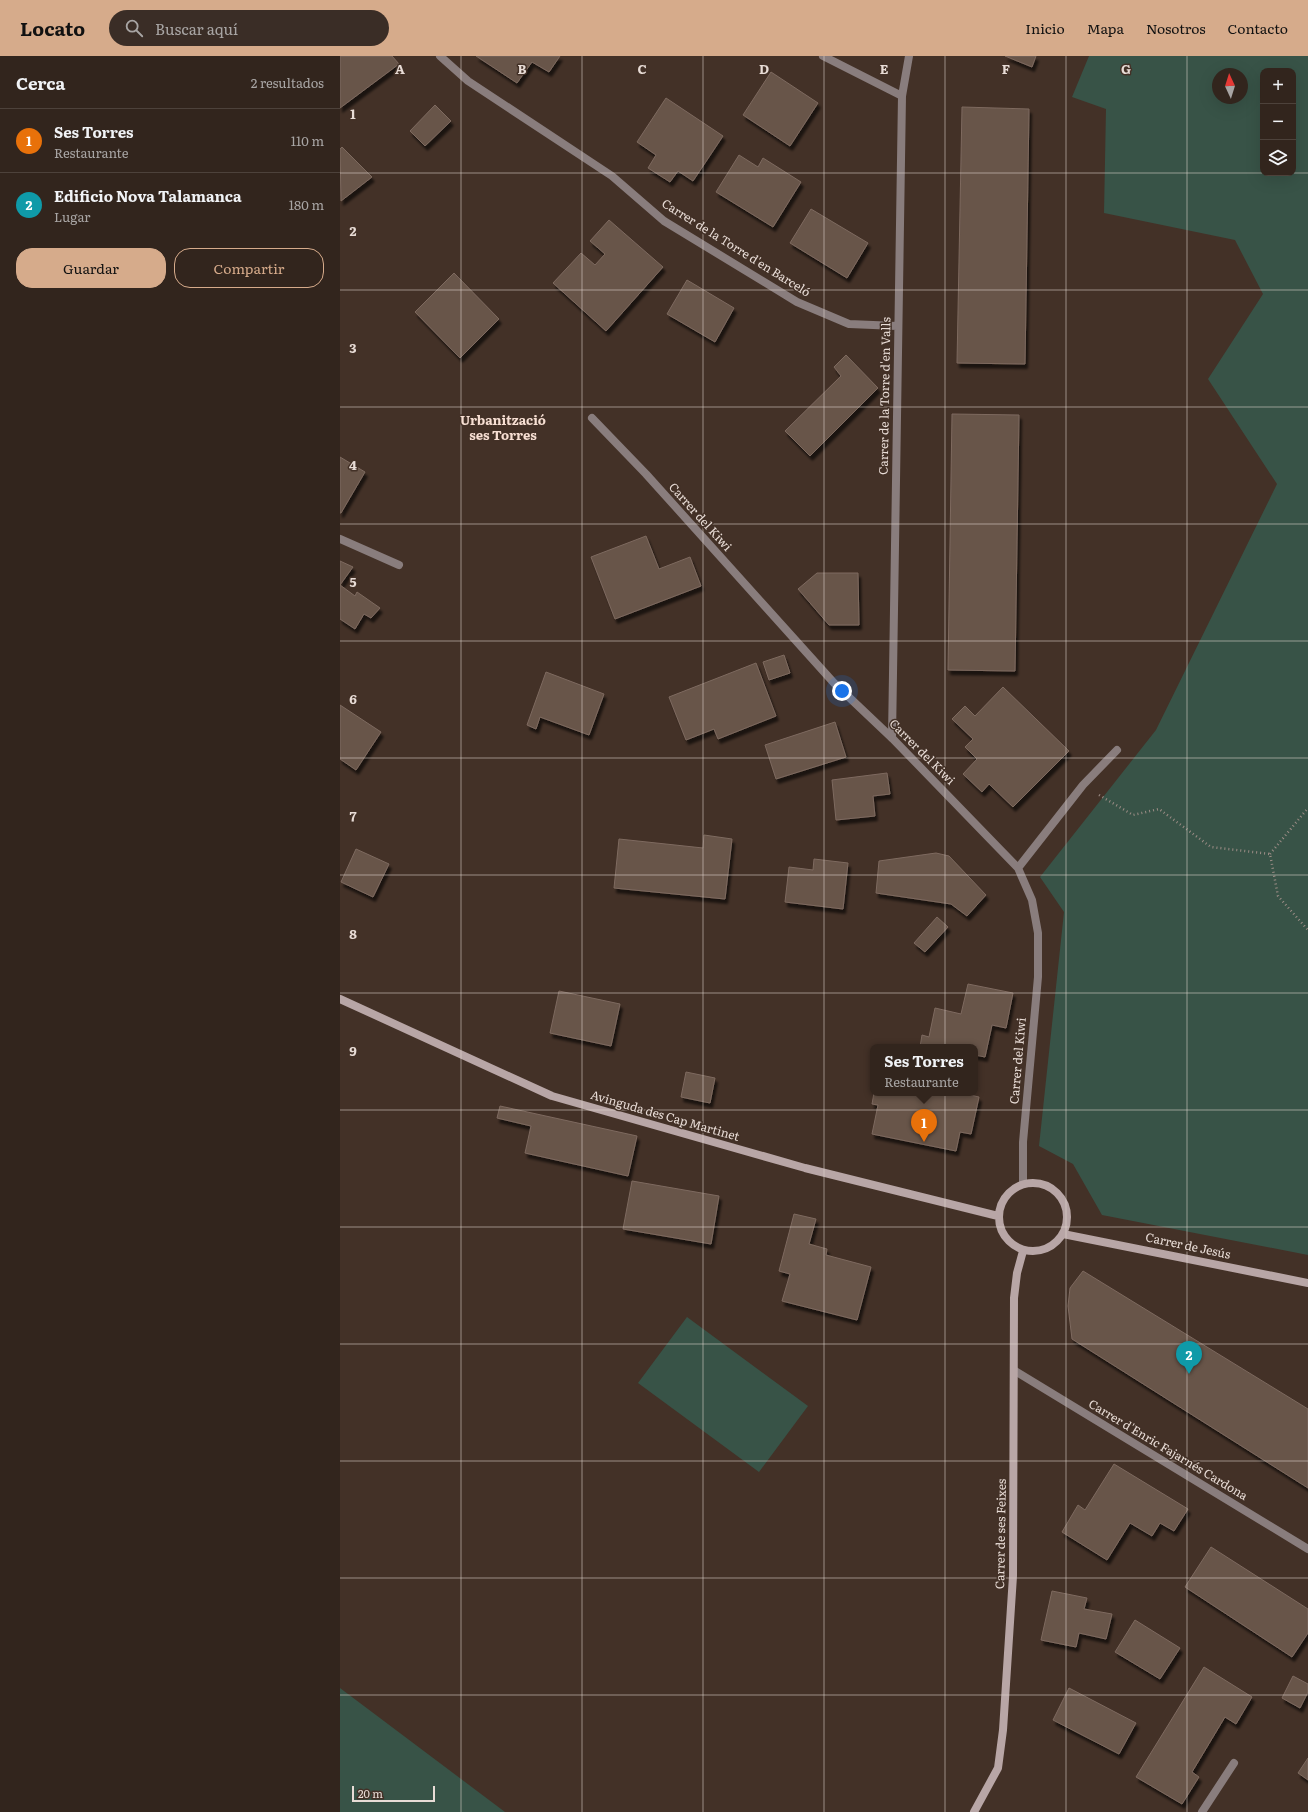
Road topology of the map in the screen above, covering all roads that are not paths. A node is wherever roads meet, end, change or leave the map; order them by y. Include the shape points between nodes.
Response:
1 (440, 56) edge
2 (823, 56) edge
3 (908, 56) edge
4 (902, 96) junction
5 (898, 326) junction
6 (592, 418) dead end
7 (340, 539) edge
8 (399, 565) dead end
9 (892, 738) junction
10 (1117, 750) dead end
11 (1018, 868) junction
12 (340, 999) edge
13 (1023, 1184) junction
14 (998, 1216) junction
15 (1063, 1234) junction
16 (1023, 1251) junction
17 (1308, 1283) edge
18 (1015, 1371) junction
19 (1308, 1549) edge
20 (1234, 1763) dead end
21 (974, 1812) edge
22 (1202, 1812) edge

1 - 5 street, Carrer de la Torre d'en Barceló via 468,81 612,176 664,221 797,302 849,324
2 - 4 street
3 - 4 street, Carrer de la Torre d'en Valls
4 - 5 street, Carrer de la Torre d'en Valls
5 - 9 street, Carrer de la Torre d'en Valls
6 - 9 street, Carrer del Kiwi via 646,474 834,683
7 - 8 street
9 - 11 street, Carrer del Kiwi
10 - 11 street via 1083,785
11 - 13 street, Carrer del Kiwi via 1032,900 1038,933 1038,977 1023,1142
12 - 14 street, Avinguda des Cap Martinet via 552,1096 805,1168
13 - 14 street via 1005,1196
13 - 15 street via 1040,1184 1056,1191 1067,1212
14 - 16 street via 999,1228 1005,1238
15 - 16 street via 1056,1243 1046,1249 1035,1252
15 - 17 street, Carrer de Jesús
16 - 18 street, Carrer de ses Feixes via 1014,1298
18 - 19 street, Carrer d'Enric Fajarnés Cardona
18 - 21 street, Carrer de ses Feixes via 1013,1576 1003,1730 998,1768
20 - 22 street

